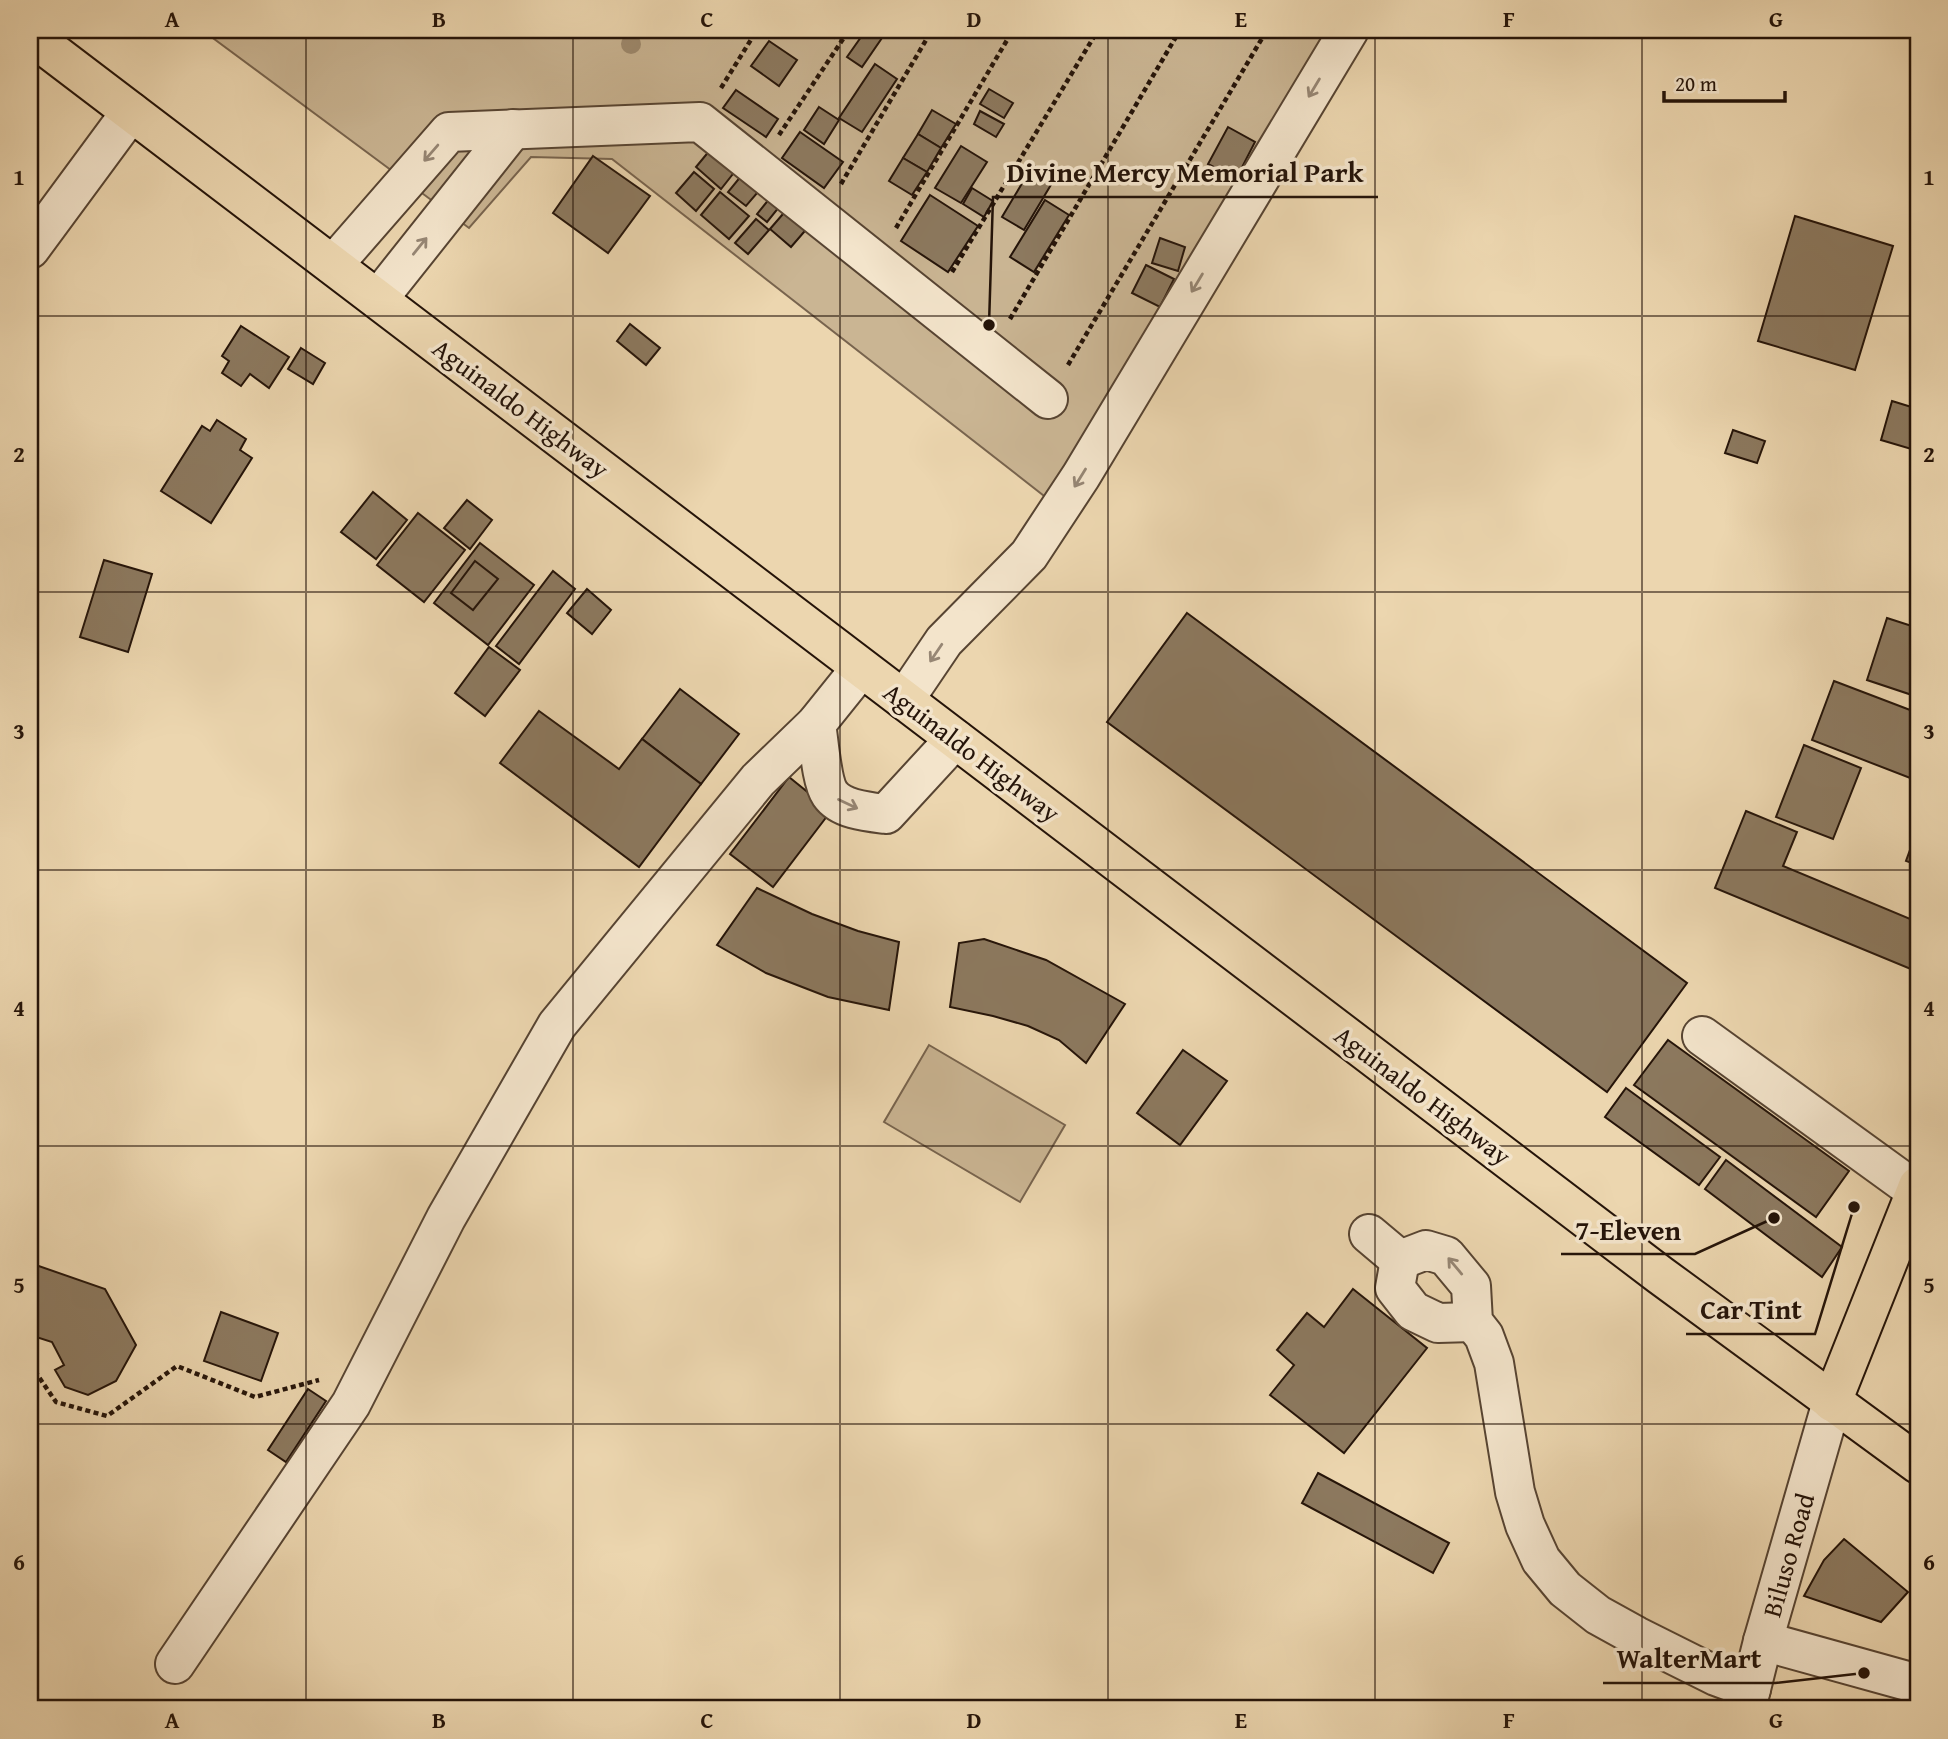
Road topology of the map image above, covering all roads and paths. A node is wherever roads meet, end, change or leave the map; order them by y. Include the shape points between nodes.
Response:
1 (757, 30) edge
2 (849, 30) edge
3 (932, 30) edge
4 (1013, 30) edge
5 (1098, 30) edge
6 (1180, 30) edge
7 (1266, 30) edge
8 (1349, 30) edge
9 (30, 35) edge
10 (131, 112) junction
11 (700, 122) junction
12 (513, 129) junction
13 (757, 168) junction
14 (820, 218) junction
15 (30, 249) edge
16 (876, 262) junction
17 (333, 265) junction
18 (378, 299) junction
19 (932, 306) junction
20 (990, 352) junction
21 (1048, 399) joint
22 (861, 668) junction
23 (904, 700) junction
24 (816, 724) junction
25 (955, 739) junction
26 (1702, 1036) dead end
27 (1917, 1188) edge
28 (1369, 1234) dead end
29 (1400, 1260) junction
30 (1474, 1322) junction
31 (30, 1364) edge
32 (370, 1366) junction
33 (1832, 1402) junction
34 (1918, 1464) edge
35 (1763, 1642) junction
36 (176, 1664) dead end
37 (1918, 1684) edge
38 (1749, 1699) edge

1 - 11 path
2 - 13 path
3 - 14 path
4 - 16 path
5 - 19 path
6 - 20 path
7 - 21 path
8 -> 23 street via 1037,544 944,640
9 - 10 main road, Aguinaldo Highway
10 - 15 street
10 - 17 main road, Aguinaldo Highway
11 - 12 street
11 - 13 street
12 -> 17 street via 449,132
18 -> 12 street
13 - 14 street
14 - 16 street
16 - 19 street
17 - 18 main road, Aguinaldo Highway
18 - 22 main road, Aguinaldo Highway
19 - 20 street
20 - 21 street
22 - 23 main road, Aguinaldo Highway
22 - 24 street
23 - 25 main road, Aguinaldo Highway
24 -> 25 street via 830,794 864,811 886,814
24 - 32 street via 758,780 558,1025 446,1218
25 - 33 main road, Aguinaldo Highway
26 - 27 street
27 - 33 main road
28 - 29 street
29 - 30 street via 1395,1288 1413,1311 1438,1323
30 -> 29 street via 1471,1286 1447,1256 1426,1251
30 - 38 street via 1493,1363 1515,1492 1541,1560 1598,1615 1716,1676
31 - 32 path via 56,1402 107,1416 177,1366 255,1397
32 - 36 street via 352,1404
33 - 34 main road, Aguinaldo Highway
33 - 35 street, Biluso Road
35 - 37 street
35 - 38 street, Biluso Road

